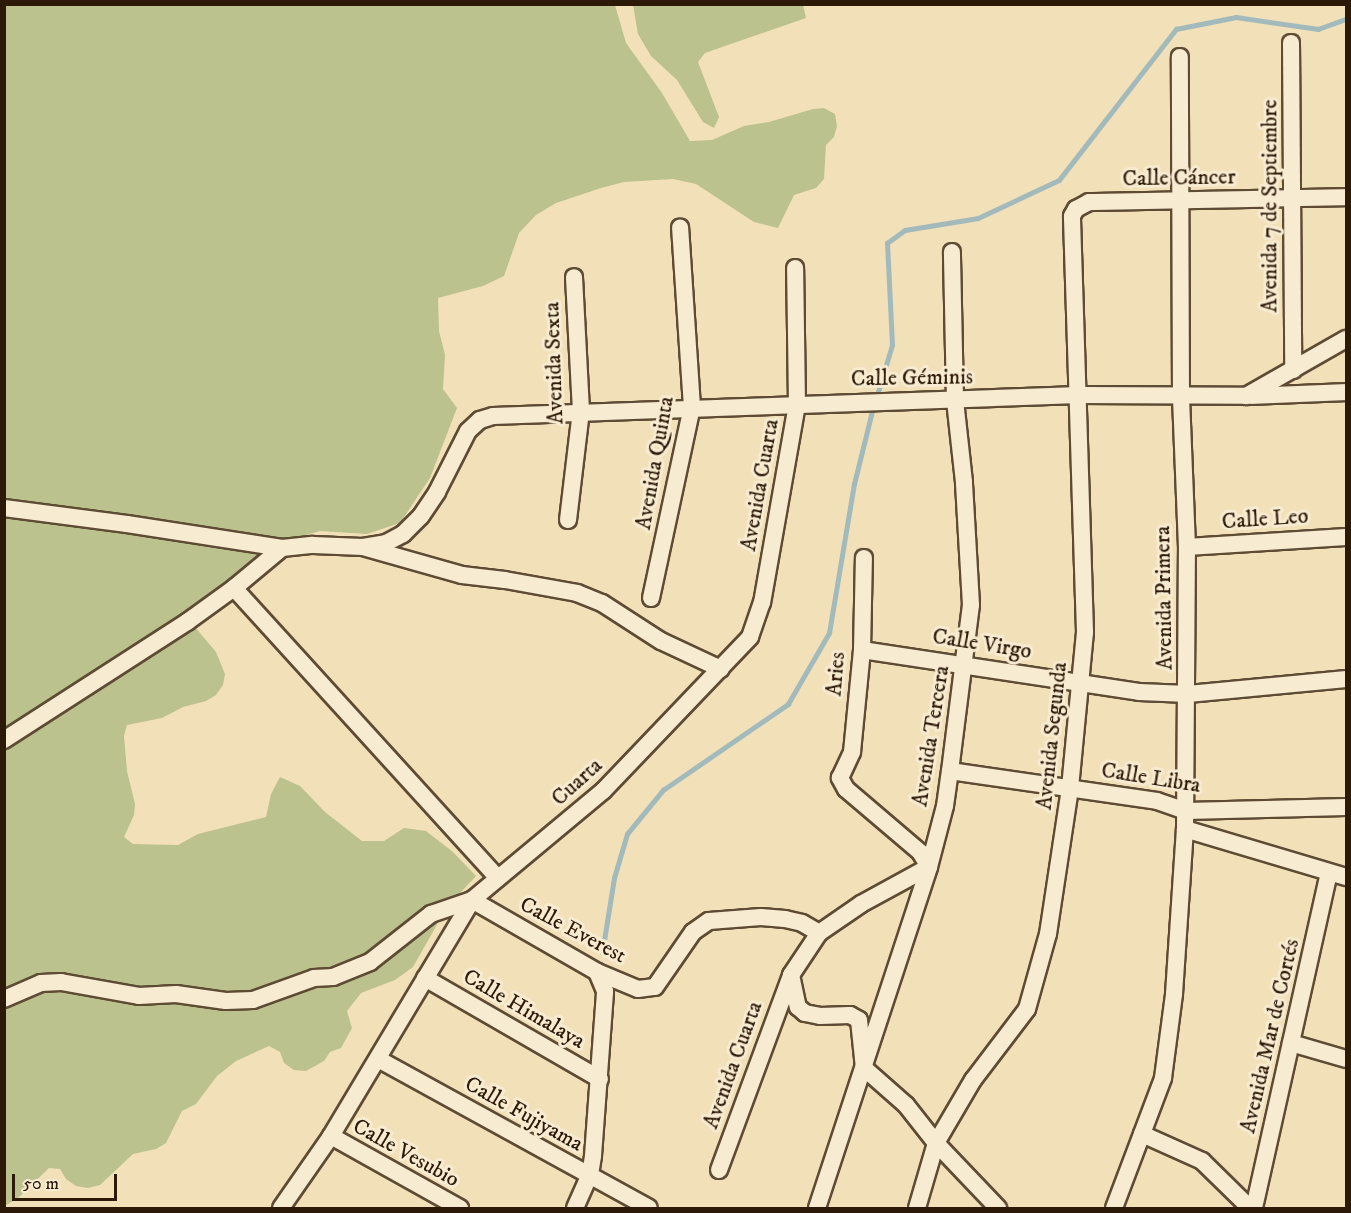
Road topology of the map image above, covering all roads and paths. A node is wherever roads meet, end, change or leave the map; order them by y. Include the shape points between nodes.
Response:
1 (1291, 42) dead end
2 (1180, 57) dead end
3 (1294, 197) junction
4 (1347, 197) edge
5 (1182, 201) junction
6 (680, 227) dead end
7 (1072, 233) joint
8 (952, 252) dead end
9 (795, 268) dead end
10 (574, 278) dead end
11 (1347, 339) edge
12 (1293, 370) junction
13 (1347, 392) edge
14 (1079, 395) junction
15 (1181, 395) junction
16 (1246, 396) junction
17 (955, 400) junction
18 (797, 404) junction
19 (692, 407) junction
20 (581, 411) junction
21 (4, 508) edge
22 (568, 520) dead end
23 (1347, 537) edge
24 (363, 547) junction
25 (1187, 547) junction
26 (282, 548) junction
27 (864, 558) dead end
28 (234, 588) junction
29 (651, 598) dead end
30 (862, 650) junction
31 (965, 664) junction
32 (721, 669) junction
33 (1347, 679) edge
34 (1081, 683) junction
35 (704, 689) joint
36 (1188, 694) junction
37 (4, 740) edge
38 (950, 771) junction
39 (1070, 788) junction
40 (1347, 807) edge
41 (1186, 811) junction
42 (1185, 829) junction
43 (929, 867) junction
44 (1329, 873) junction
45 (1347, 877) edge
46 (498, 878) junction
47 (472, 900) junction
48 (819, 933) junction
49 (597, 972) junction
50 (790, 975) junction
51 (425, 978) junction
52 (4, 999) edge
53 (1291, 1043) junction
54 (378, 1059) junction
55 (1347, 1059) edge
56 (864, 1068) junction
57 (600, 1079) junction
58 (1142, 1134) junction
59 (331, 1136) junction
60 (936, 1143) junction
61 (719, 1170) dead end
62 (590, 1176) junction
63 (281, 1209) edge
64 (460, 1209) edge
65 (575, 1209) edge
66 (649, 1209) edge
67 (817, 1209) edge
68 (917, 1209) edge
69 (998, 1209) edge
70 (1114, 1209) edge
71 (1252, 1209) edge

1 - 3 street, Avenida 7 de Septiembre
2 - 5 street, Avenida Primera
3 - 4 street, Calle Cáncer
3 - 5 street, Calle Cáncer
3 - 12 street, Avenida 7 de Septiembre
5 - 7 street, Calle Cáncer via 1089,202 1072,216
5 - 15 street, Avenida Primera
6 - 19 street, Avenida Quinta
7 - 14 street, Avenida Segunda
8 - 17 street, Avenida Tercera
9 - 18 street, Avenida Cuarta
10 - 20 street, Avenida Sexta
11 - 12 street, Calle Géminis
12 - 16 street, Calle Géminis
13 - 16 street
14 - 15 street, Calle Géminis
14 - 17 street, Calle Géminis
14 - 34 street, Avenida Segunda via 1085,632
15 - 16 street, Calle Géminis
15 - 25 street, Avenida Primera
17 - 18 street, Calle Géminis
17 - 31 street, Avenida Tercera via 971,605
18 - 19 street, Calle Géminis
18 - 32 street, Avenida Cuarta via 756,624 746,642
19 - 20 street, Calle Géminis
19 - 29 street, Avenida Quinta
20 - 22 street, Avenida Sexta
20 - 24 street, Calle Géminis via 480,420 468,431 421,516 403,534 386,543
21 - 26 street
23 - 25 street, Calle Leo
24 - 26 street via 313,544
24 - 32 street via 462,575 577,593
25 - 36 street, Avenida Primera
26 - 28 street
27 - 30 street, Aries
28 - 37 street
28 - 46 street
30 - 31 street, Calle Virgo
30 - 43 street, Aries via 852,752 840,778 846,789 920,852
31 - 34 street, Calle Virgo
31 - 38 street, Avenida Tercera
32 - 35 street, Avenida Cuarta
33 - 36 street, Calle Virgo
34 - 36 street, Calle Virgo via 1139,693
34 - 39 street, Avenida Segunda
35 - 46 street, Cuarta via 603,791
36 - 41 street, Avenida Primera
38 - 39 street, Calle Libra
38 - 43 street, Avenida Tercera
39 - 41 street, Calle Libra via 1157,801
39 - 60 street, Avenida Segunda via 1048,934 1027,1009 973,1080
40 - 41 street, Calle Libra
41 - 42 street, Avenida Primera
42 - 44 street
42 - 58 street, Avenida Primera via 1174,994 1163,1078
43 - 48 street via 861,904
43 - 56 street, Avenida Tercera
44 - 45 street
44 - 53 street, Avenida Mar de Cortés
46 - 47 street, Cuarta
47 - 49 street, Calle Everest
47 - 51 street
47 - 52 street via 431,914 370,962 253,1000 226,1001 176,994 139,996 61,982 41,983
48 - 49 street, Calle Everest via 785,919 709,921 693,932 655,987 638,989
48 - 50 street, Avenida Cuarta
49 - 57 street via 605,991
50 - 56 street via 798,1007 805,1013 850,1015 859,1020
50 - 61 street, Avenida Cuarta
51 - 54 street
51 - 57 street, Calle Himalaya
53 - 55 street
53 - 71 street, Avenida Mar de Cortés
54 - 59 street
54 - 62 street, Calle Fujiyama
56 - 60 street via 906,1105
56 - 67 street, Avenida Tercera
57 - 62 street
58 - 70 street, Avenida Primera
58 - 71 street via 1202,1161
59 - 63 street
59 - 64 street, Calle Vesubio
60 - 68 street, Avenida Segunda
60 - 69 street
62 - 65 street
62 - 66 street, Calle Fujiyama

